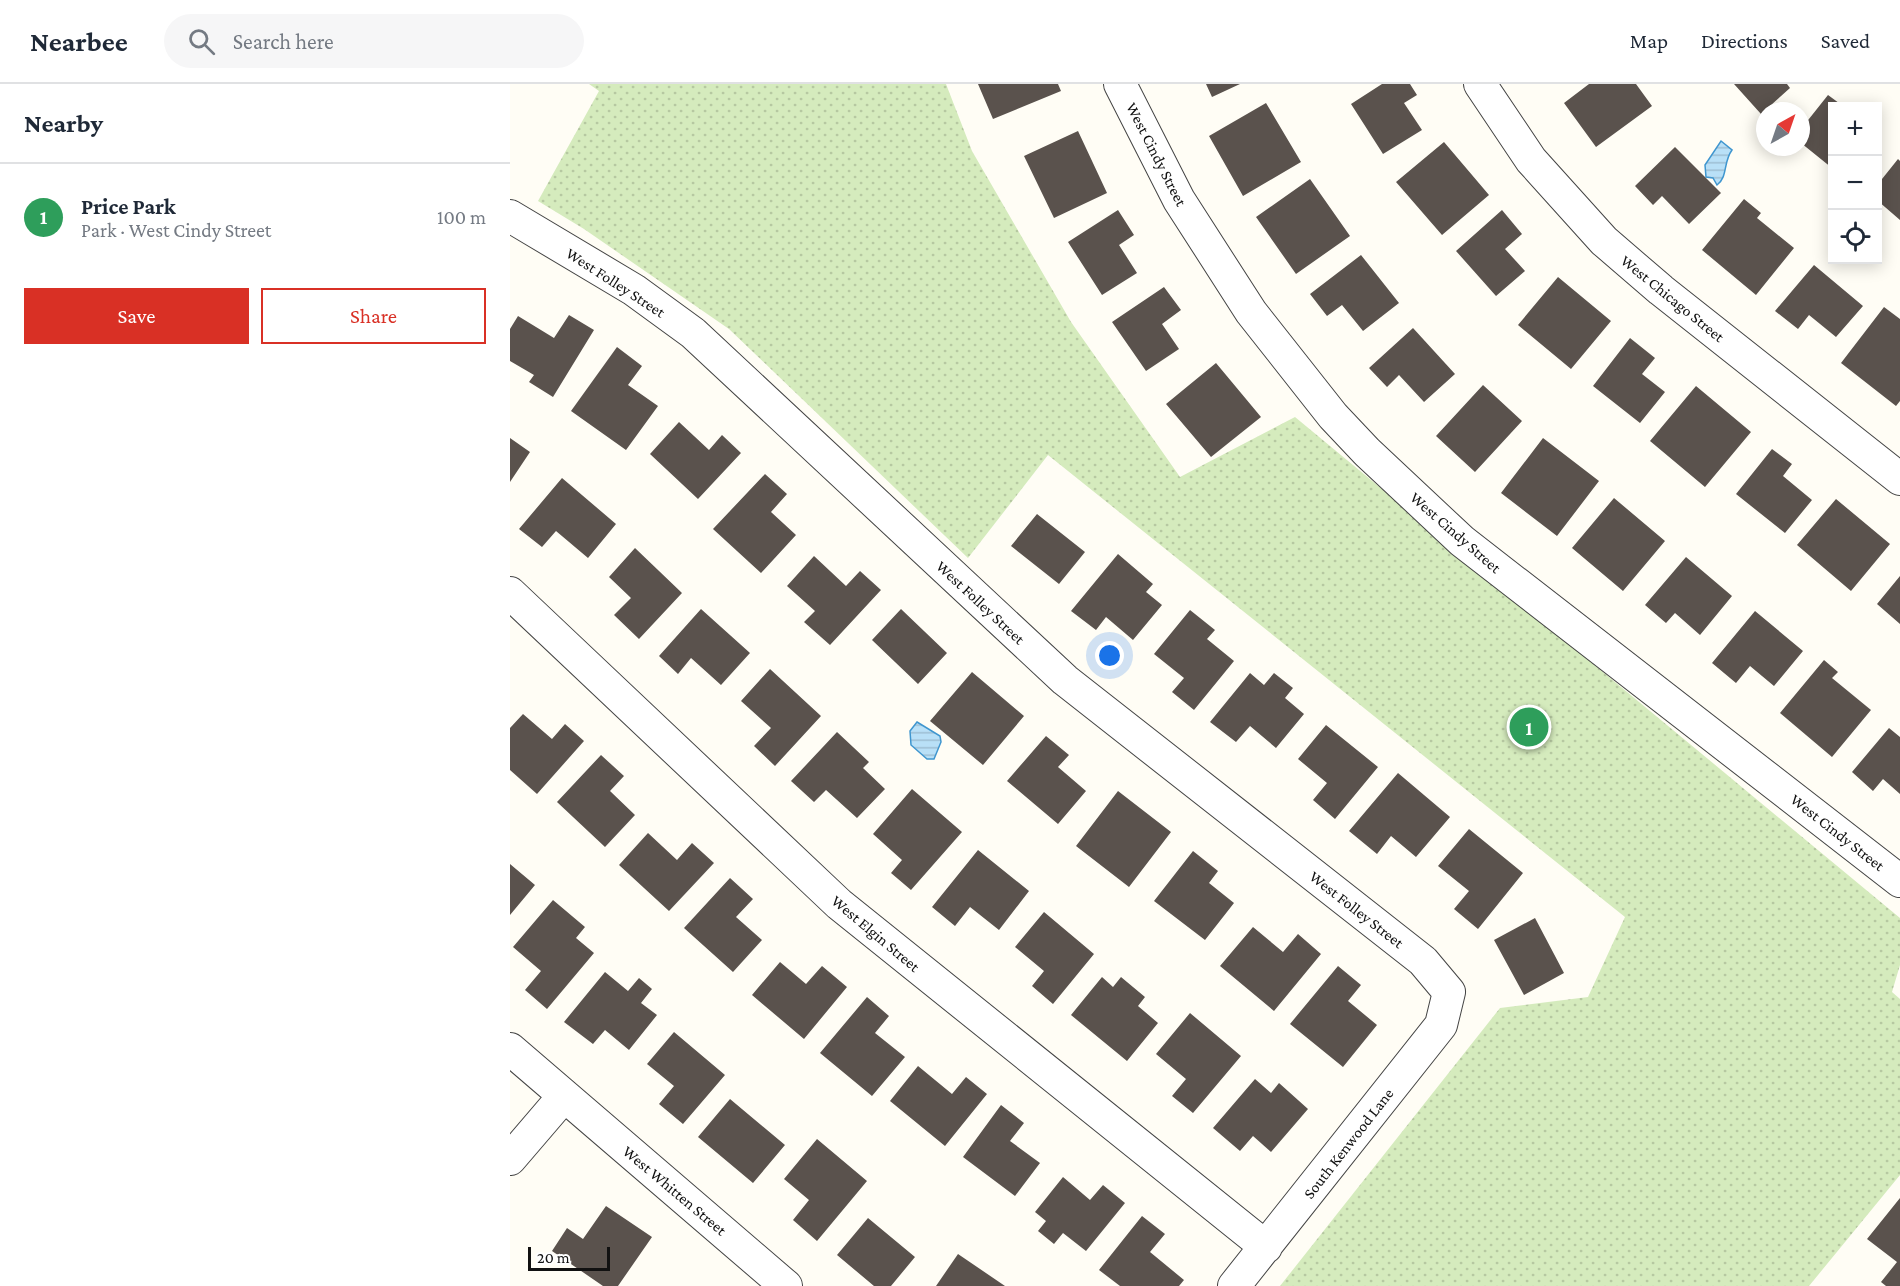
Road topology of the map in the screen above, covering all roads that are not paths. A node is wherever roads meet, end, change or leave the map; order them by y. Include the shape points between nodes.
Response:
1 (1120, 84) edge
2 (1480, 84) edge
3 (510, 216) edge
4 (1900, 479) edge
5 (510, 593) edge
6 (1900, 880) edge
7 (1449, 992) joint
8 (510, 1049) edge
9 (564, 1096) junction
10 (510, 1159) edge
11 (1266, 1247) junction
12 (786, 1286) edge
13 (1234, 1286) edge

1 - 6 street, West Cindy Street via 1179,200 1251,312 1333,416 1368,452 1462,541
2 - 4 street, West Chicago Street via 1531,160 1604,241
3 - 7 street, West Folley Street via 634,290 693,333 1065,680 1424,961
5 - 11 street, West Elgin Street via 839,904
7 - 11 street, South Kenwood Lane via 1441,1025
8 - 9 street, West Whitten Street
9 - 10 street
9 - 12 street, West Whitten Street
11 - 13 street, South Kenwood Lane

